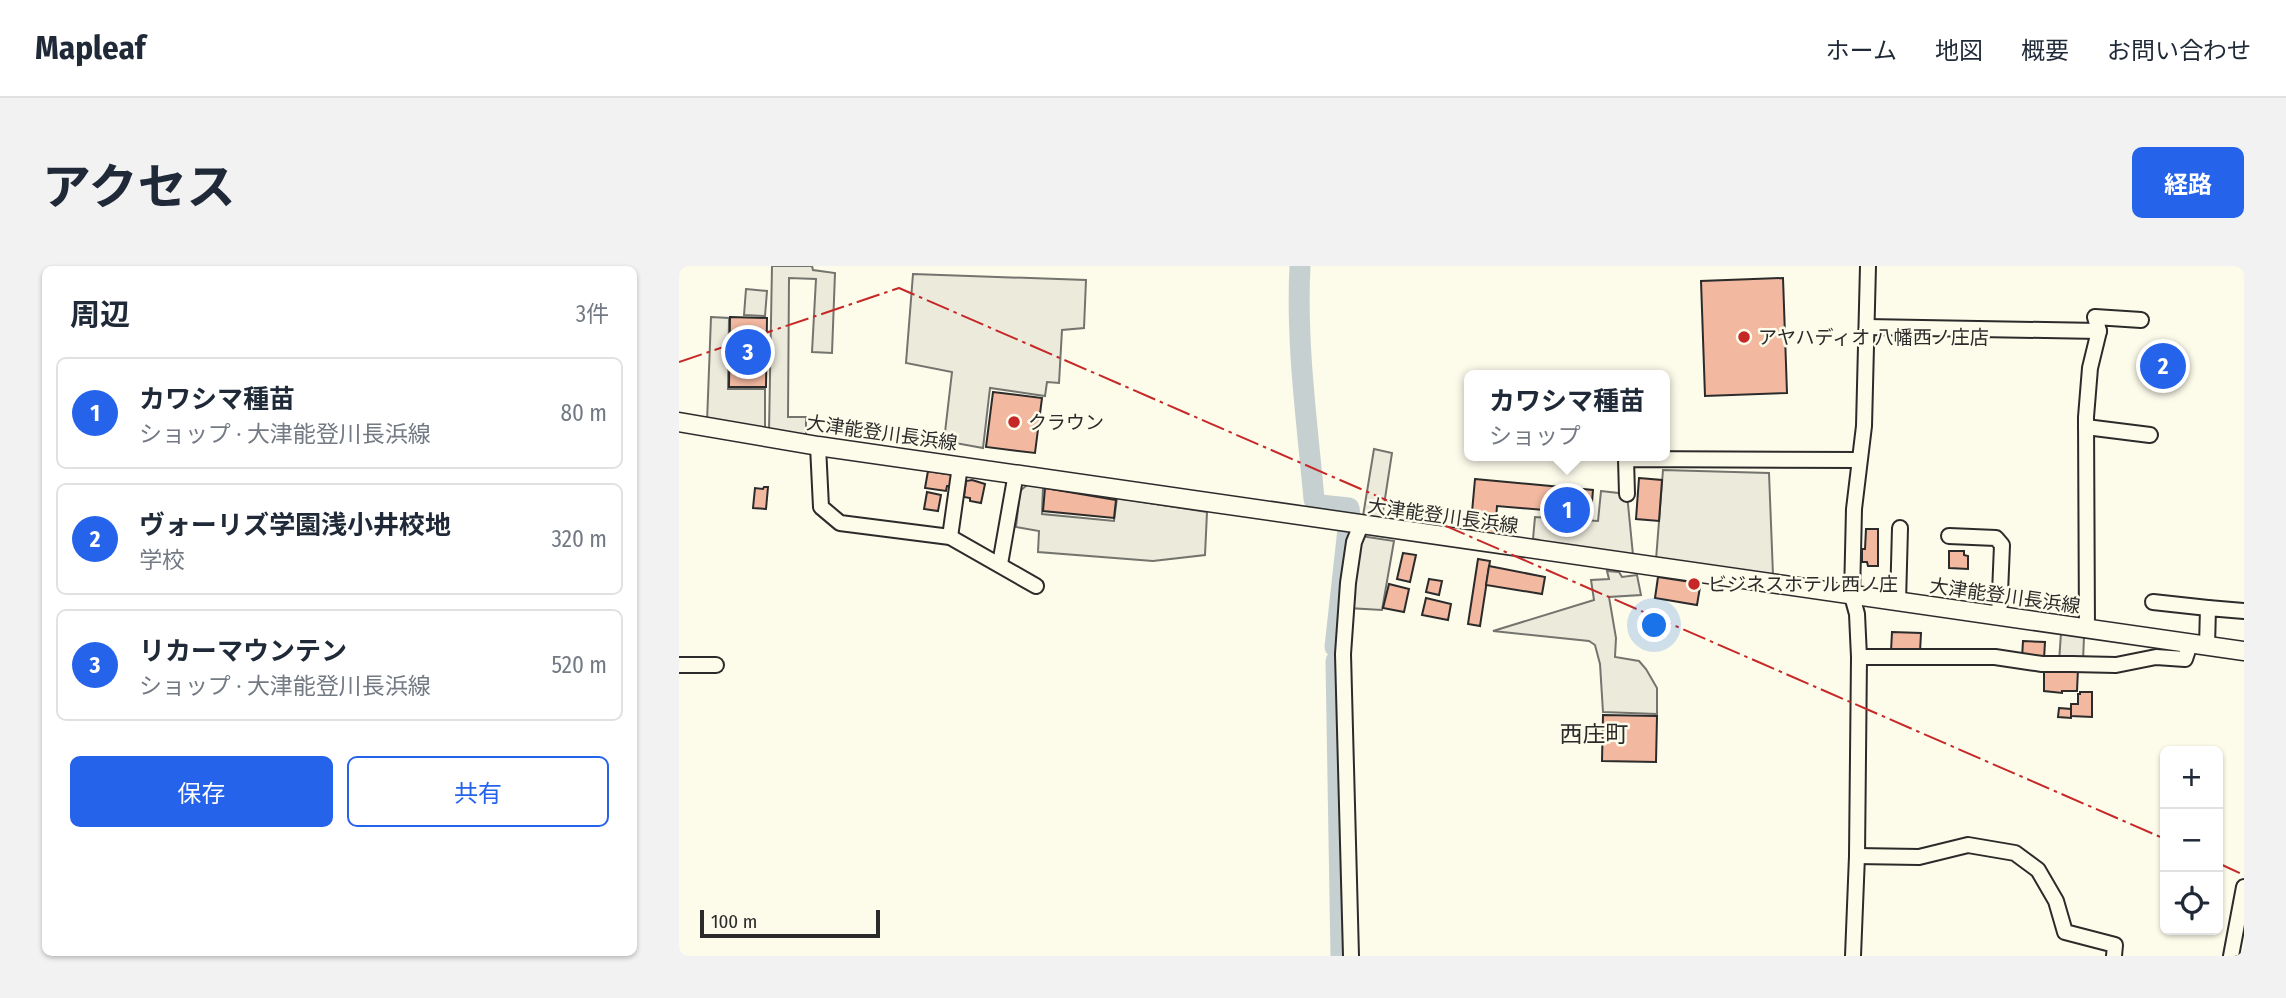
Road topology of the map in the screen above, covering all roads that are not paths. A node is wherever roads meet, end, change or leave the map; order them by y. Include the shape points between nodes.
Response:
1 (1868, 266) edge
2 (2141, 320) dead end
3 (1867, 327) junction
4 (2099, 331) junction
5 (679, 422) edge
6 (2086, 427) junction
7 (2150, 435) dead end
8 (818, 446) junction
9 (1670, 459) edge
10 (1859, 460) junction
11 (1626, 461) edge
12 (960, 466) junction
13 (1016, 473) junction
14 (1627, 494) dead end
15 (1361, 525) junction
16 (1900, 528) dead end
17 (1948, 536) dead end
18 (950, 537) junction
19 (1000, 564) junction
20 (1035, 586) dead end
21 (1852, 596) junction
22 (1898, 602) junction
23 (2153, 602) dead end
24 (2208, 608) junction
25 (2244, 611) edge
26 (1999, 617) junction
27 (2087, 630) junction
28 (2198, 645) junction
29 (2244, 651) edge
30 (1859, 657) junction
31 (716, 665) dead end
32 (679, 666) edge
33 (1857, 856) junction
34 (2244, 887) edge
35 (1351, 956) edge
36 (1853, 956) edge
37 (2114, 956) edge
38 (2231, 956) edge

1 - 3 street
2 - 4 street via 2095,317
3 - 4 street
3 - 10 street
4 - 6 street via 2089,368
5 - 8 main road, 大津能登川長浜線
6 - 7 street
6 - 27 street
8 - 12 main road, 大津能登川長浜線
8 - 18 street via 821,507 840,523
9 - 10 street
10 - 21 street
11 - 14 street
12 - 13 main road, 大津能登川長浜線
12 - 18 street
13 - 15 main road, 大津能登川長浜線
13 - 19 street
15 - 21 main road, 大津能登川長浜線
15 - 35 street via 1348,583 1343,654
16 - 22 street
17 - 26 street via 1996,538 2002,545
18 - 19 street
19 - 20 street
21 - 22 main road, 大津能登川長浜線
21 - 30 street
22 - 26 main road, 大津能登川長浜線
23 - 24 street
24 - 25 street
24 - 28 street
26 - 27 main road, 大津能登川長浜線
27 - 28 main road, 大津能登川長浜線
28 - 29 main road, 大津能登川長浜線
28 - 30 street via 2185,659 2156,657 2116,665 2042,664 1995,657
30 - 33 street
31 - 32 street
33 - 36 street
33 - 37 street via 1919,857 1968,845 2015,853 2038,870 2056,901 2065,932 2115,945
34 - 38 street

